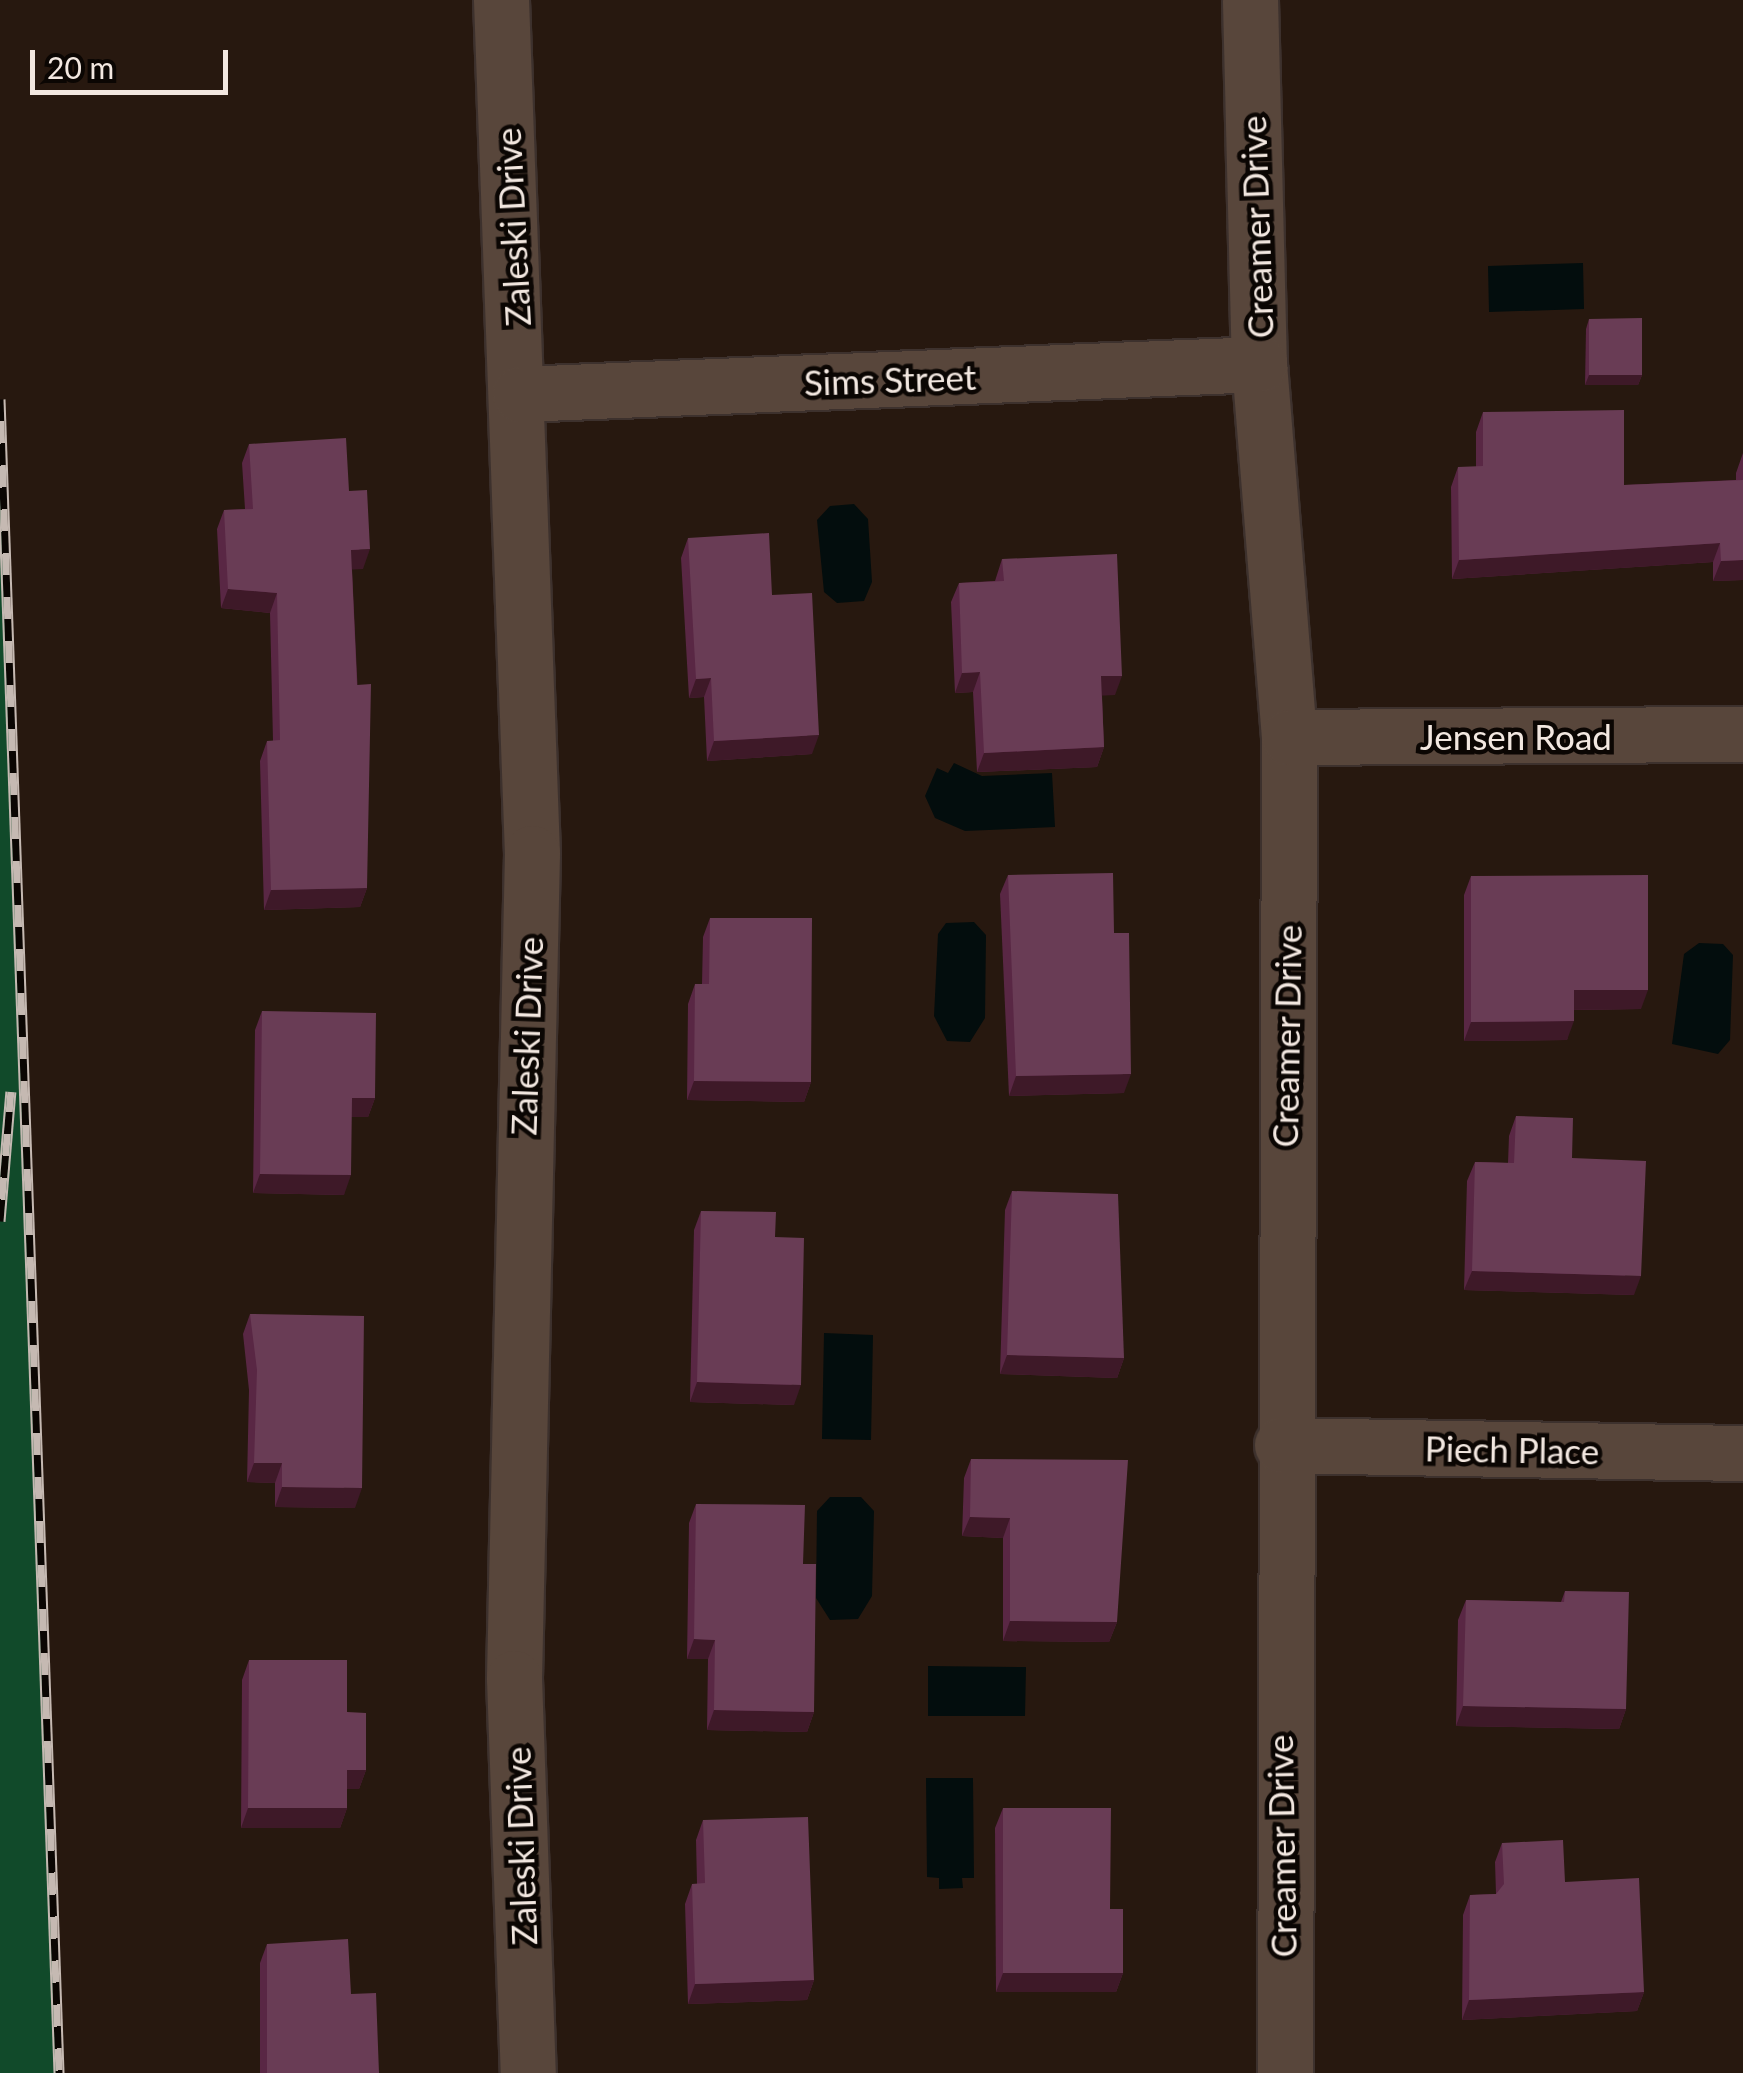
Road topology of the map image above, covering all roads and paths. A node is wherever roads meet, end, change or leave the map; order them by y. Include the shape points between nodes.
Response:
1 (501, 0) edge
2 (1250, 0) edge
3 (1260, 364) junction
4 (520, 394) junction
5 (1743, 734) edge
6 (1289, 738) junction
7 (1282, 1445) junction
8 (1743, 1453) edge
9 (528, 2073) edge
10 (1285, 2073) edge

1 - 4 street, Zaleski Drive
2 - 3 street, Creamer Drive
3 - 4 street, Sims Street
3 - 6 street, Creamer Drive
4 - 9 street, Zaleski Drive via 532,854 514,1678
5 - 6 street, Jensen Road
6 - 7 street, Creamer Drive
7 - 8 street, Piech Place
7 - 10 street, Creamer Drive

